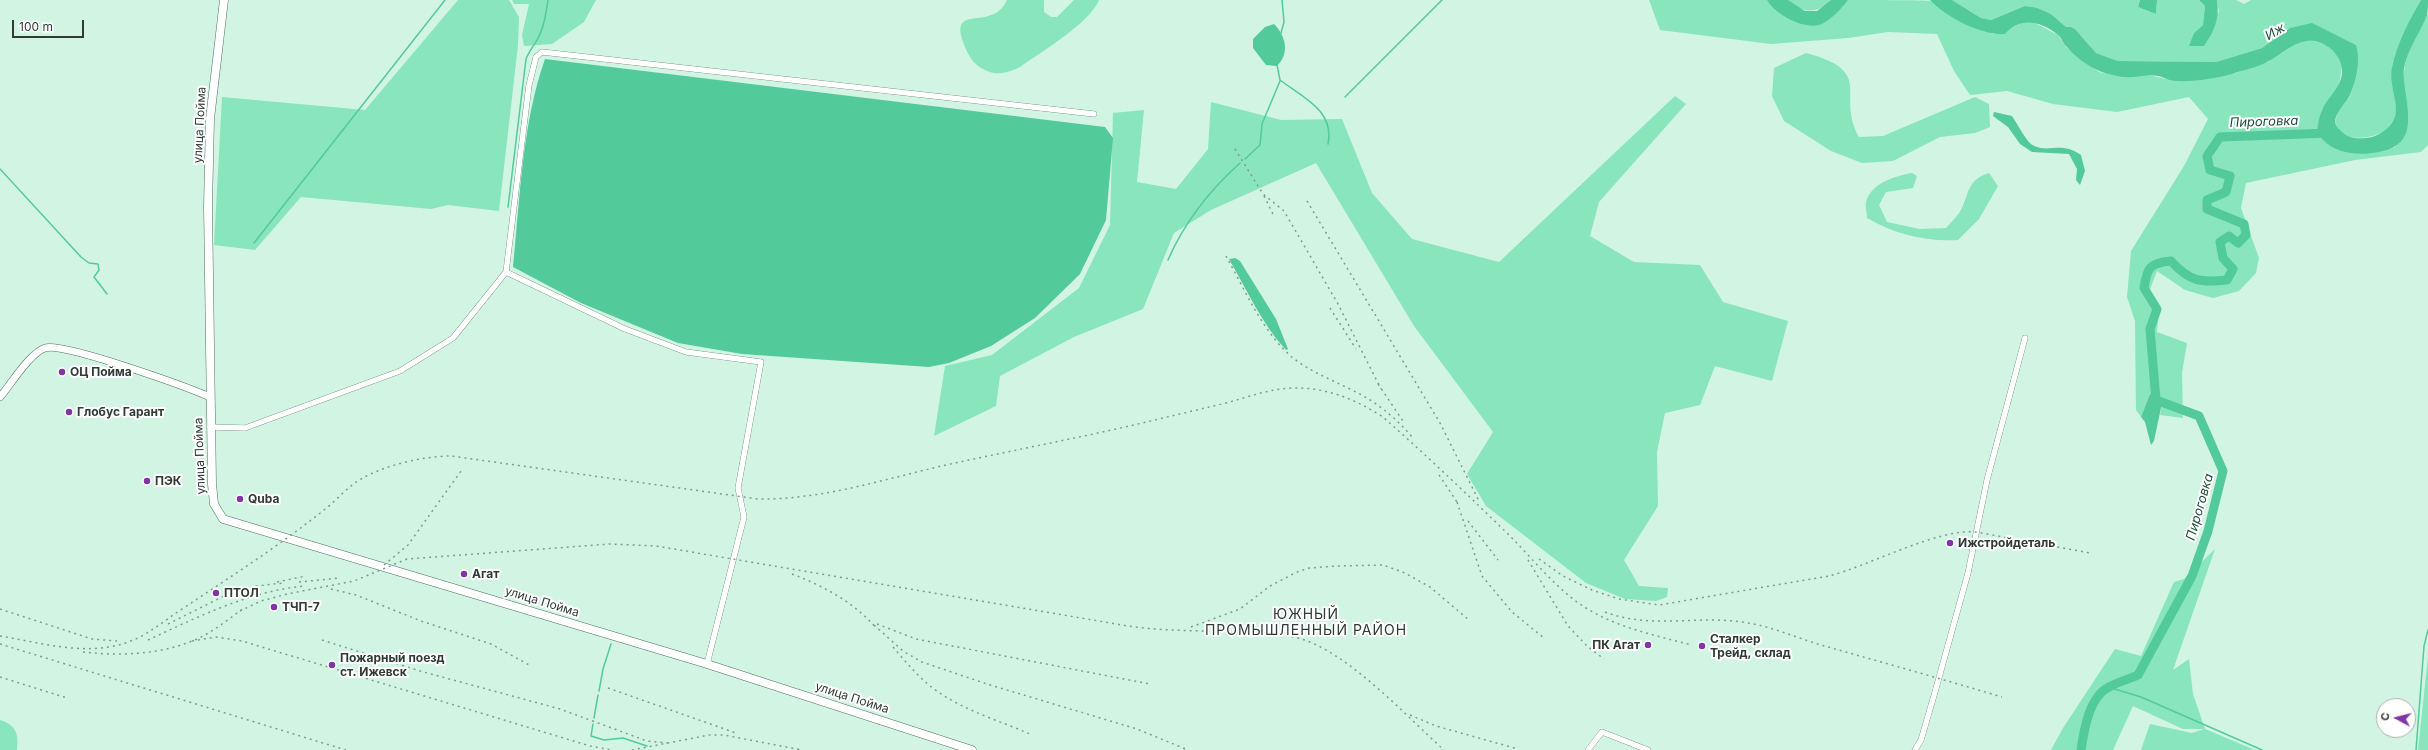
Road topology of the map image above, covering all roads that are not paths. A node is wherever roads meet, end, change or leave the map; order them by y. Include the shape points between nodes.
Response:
1 (224, 0) edge
2 (1094, 114) dead end
3 (506, 272) junction
4 (2026, 338) dead end
5 (0, 397) edge
6 (210, 397) junction
7 (210, 427) junction
8 (707, 664) junction
9 (972, 750) edge
10 (1588, 750) edge
11 (1648, 750) edge
12 (1916, 750) edge

1 - 6 main road, улица Пойма via 210,126 207,251
2 - 3 street via 542,52 536,56 529,85
3 - 7 street via 453,338 400,371 245,428
3 - 8 street via 625,329 686,352 761,362 738,488 744,517
4 - 12 street via 1987,480 1968,573 1936,692
5 - 6 street via 37,353 48,347 72,351 184,386
6 - 7 main road, улица Пойма
7 - 8 main road, улица Пойма via 214,504 219,515 228,522
8 - 9 main road, улица Пойма
10 - 11 street via 1602,732

